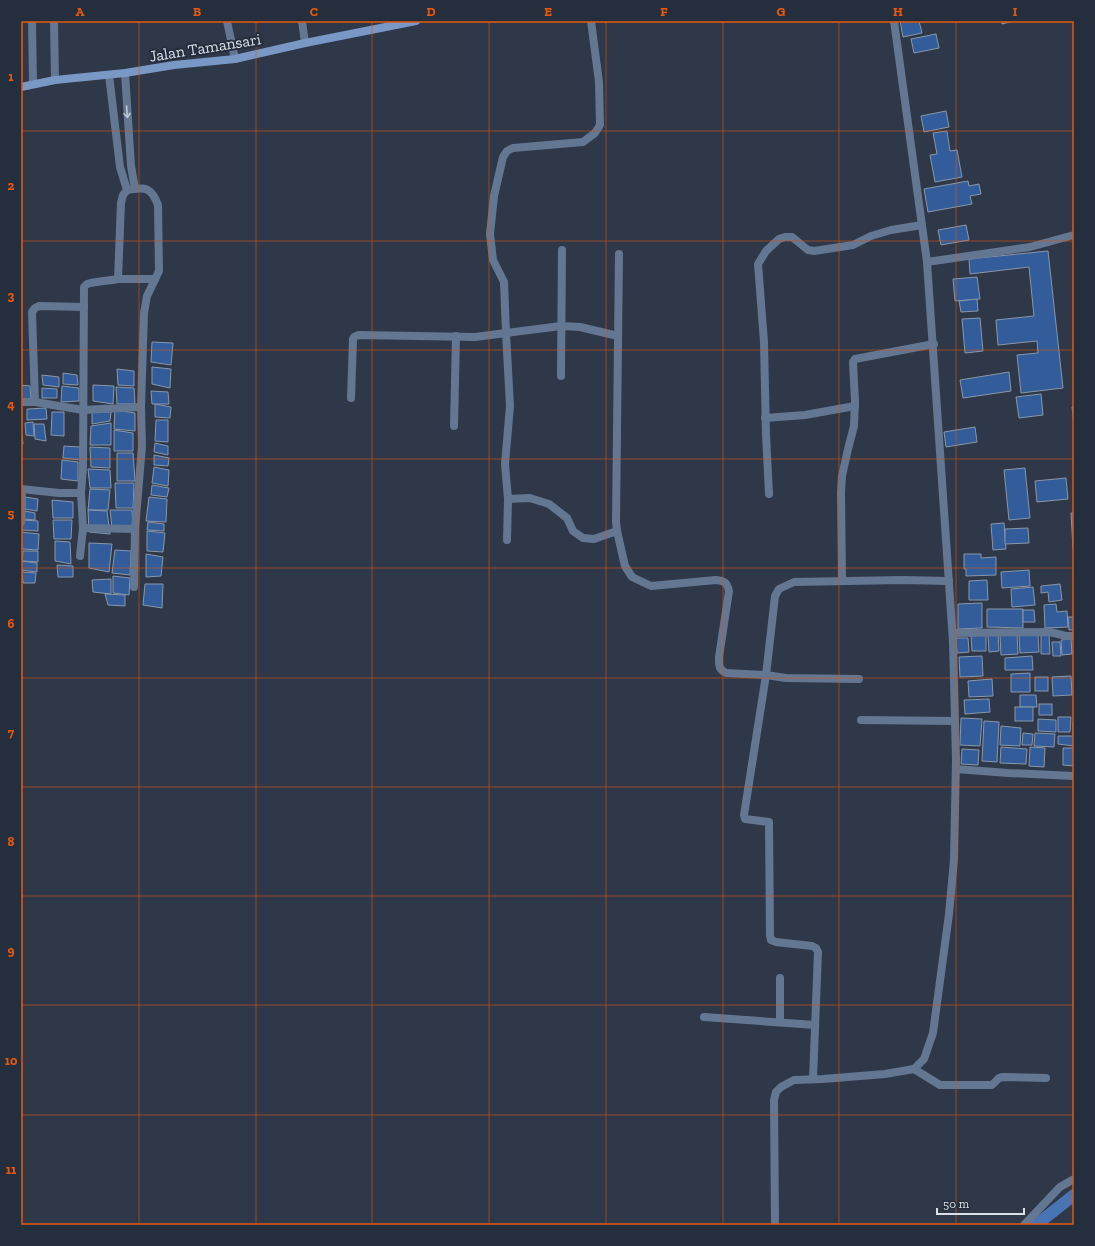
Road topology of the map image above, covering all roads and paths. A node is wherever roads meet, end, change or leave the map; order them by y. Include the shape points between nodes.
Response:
1 (32, 21) edge
2 (54, 21) edge
3 (226, 21) edge
4 (302, 21) edge
5 (416, 21) edge
6 (591, 21) edge
7 (894, 21) edge
8 (305, 43) junction
9 (235, 59) junction
10 (125, 73) junction
11 (109, 75) junction
12 (55, 80) junction
13 (33, 84) junction
14 (21, 87) edge
15 (131, 189) junction
16 (922, 225) junction
17 (1074, 235) edge
18 (562, 250) dead end
19 (619, 254) dead end
20 (927, 262) junction
21 (118, 279) junction
22 (155, 279) junction
23 (84, 306) junction
24 (561, 326) junction
25 (506, 333) junction
26 (456, 336) junction
27 (618, 336) junction
28 (934, 344) junction
29 (561, 376) dead end
30 (351, 398) dead end
31 (21, 402) edge
32 (34, 402) junction
33 (855, 406) junction
34 (141, 407) junction
35 (83, 410) junction
36 (765, 418) junction
37 (454, 426) dead end
38 (21, 489) edge
39 (81, 493) junction
40 (770, 494) dead end
41 (508, 499) junction
42 (21, 522) edge
43 (82, 528) junction
44 (135, 530) junction
45 (617, 531) junction
46 (507, 540) dead end
47 (80, 556) dead end
48 (842, 580) junction
49 (949, 581) junction
50 (134, 587) dead end
51 (953, 633) junction
52 (1074, 636) edge
53 (766, 675) junction
54 (859, 679) dead end
55 (860, 720) dead end
56 (955, 721) junction
57 (956, 769) junction
58 (1074, 776) edge
59 (780, 978) dead end
60 (704, 1017) dead end
61 (780, 1022) junction
62 (815, 1025) junction
63 (914, 1069) junction
64 (1046, 1078) dead end
65 (813, 1080) junction
66 (1074, 1179) edge
67 (775, 1225) edge
68 (1024, 1225) edge

1 - 13 street
2 - 12 street
3 - 9 street
4 - 8 street
5 - 8 main road, Jalan Tamansari
6 - 25 street via 600,126 583,142 513,148 503,157 494,196 490,234 493,260 504,282
7 - 16 street
8 - 9 main road, Jalan Tamansari
9 - 10 main road, Jalan Tamansari
10 - 11 main road, Jalan Tamansari
10 -> 15 street
11 - 12 main road, Jalan Tamansari
11 - 15 street via 120,167
12 - 13 main road, Jalan Tamansari
13 - 14 main road, Jalan Tamansari
15 - 21 street via 123,195 121,202
15 - 22 street via 147,189 155,196 158,204 159,271
16 - 20 street
16 - 36 street via 891,230 853,245 814,251 808,250 792,237 785,237 766,251 758,264 764,342
17 - 20 street via 1030,247
18 - 24 street
19 - 27 street
20 - 28 street
21 - 22 street
21 - 23 street via 86,284
22 - 34 street via 147,296 144,312
23 - 32 street via 39,306 32,312
23 - 35 street
24 - 25 street
24 - 27 street via 580,327
24 - 29 street
25 - 26 street via 475,337
25 - 41 street via 510,406 505,464
26 - 30 street via 354,336
26 - 37 street
27 - 45 street
28 - 33 street via 855,359
28 - 49 street
31 - 32 street
32 - 35 street
33 - 36 street
33 - 48 street via 854,426 841,492
34 - 35 street
34 - 44 street via 142,446
35 - 39 street
36 - 40 street
38 - 39 street
38 - 42 street
39 - 43 street
41 - 45 street via 530,498 549,504 567,518 573,531 583,538 594,539
41 - 46 street
43 - 44 street
43 - 47 street
44 - 50 street
45 - 53 street via 624,566 632,577 651,586 716,580 728,585 719,668 726,673
48 - 49 street
48 - 53 street via 794,582 779,589 775,596
49 - 51 street
51 - 52 street via 1050,632
51 - 56 street
53 - 54 street via 786,678
53 - 62 street via 744,818 769,822 771,940 812,946 818,952
55 - 56 street
56 - 57 street
57 - 58 street
57 - 63 street via 954,860 933,1033 924,1059
59 - 61 street
60 - 61 street
61 - 62 street
62 - 65 street
63 - 64 street via 936,1083 947,1086 992,1086 999,1078 1008,1077
63 - 65 street
65 - 67 street via 794,1080 776,1092
66 - 68 street via 1060,1187

